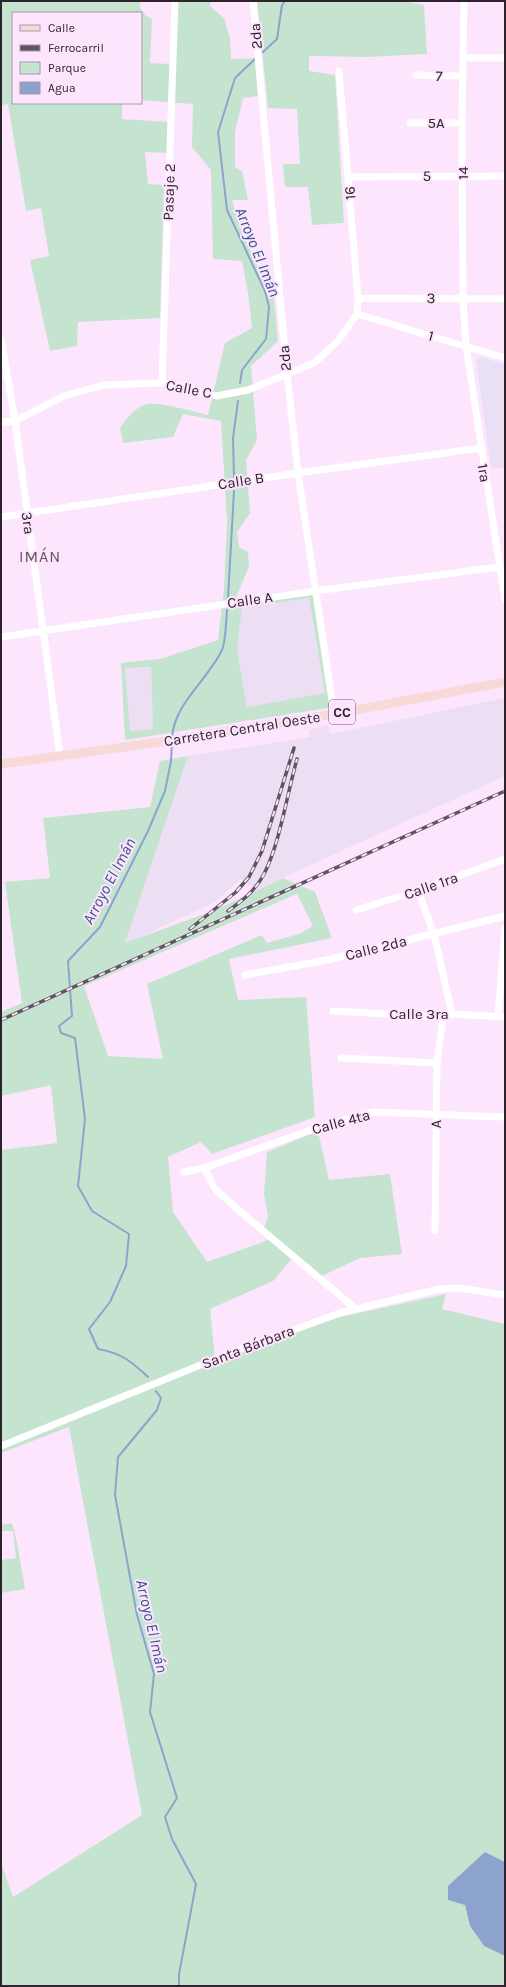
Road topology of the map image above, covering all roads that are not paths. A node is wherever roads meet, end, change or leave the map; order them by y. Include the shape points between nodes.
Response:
1 (175, 1) edge
2 (253, 1) edge
3 (464, 1) edge
4 (463, 58) junction
5 (505, 58) edge
6 (339, 71) dead end
7 (416, 75) dead end
8 (463, 76) junction
9 (410, 123) dead end
10 (462, 123) junction
11 (463, 176) junction
12 (505, 176) edge
13 (349, 177) junction
14 (358, 298) junction
15 (463, 299) junction
16 (505, 299) edge
17 (357, 314) junction
18 (1, 339) edge
19 (466, 346) junction
20 (505, 358) edge
21 (287, 374) junction
22 (162, 383) junction
23 (14, 421) junction
24 (1, 422) edge
25 (480, 448) junction
26 (298, 472) junction
27 (27, 513) junction
28 (1, 517) edge
29 (499, 567) junction
30 (315, 590) junction
31 (505, 600) edge
32 (44, 631) junction
33 (1, 637) edge
34 (505, 682) edge
35 (334, 714) junction
36 (60, 756) junction
37 (1, 764) edge
38 (505, 859) edge
39 (418, 891) junction
40 (356, 910) dead end
41 (505, 916) edge
42 (505, 929) edge
43 (434, 934) junction
44 (245, 975) dead end
45 (333, 1011) dead end
46 (452, 1014) junction
47 (502, 1016) edge
48 (443, 1017) junction
49 (341, 1058) dead end
50 (437, 1063) junction
51 (437, 1114) junction
52 (505, 1117) edge
53 (204, 1168) junction
54 (184, 1172) dead end
55 (435, 1231) dead end
56 (505, 1295) edge
57 (356, 1309) junction
58 (1, 1446) edge

1 - 22 street, Pasaje 2
2 - 21 street, 2da
3 - 4 street, 14
4 - 5 street, 7
4 - 8 street, 14
6 - 13 street, 16
7 - 8 street, 7
8 - 10 street, 14
9 - 10 street, 5A
10 - 11 street, 14
11 - 12 street, 5
11 - 13 street, 5
11 - 15 street, 14
13 - 14 street, 16
14 - 15 street, 3
14 - 17 street, 16
15 - 16 street, 3
15 - 19 street, 14
17 - 19 street, 1
17 - 21 street, Calle C via 338,340 314,363
18 - 23 street, 3ra
19 - 20 street, 1
19 - 25 street, 1ra
21 - 22 street, Calle C via 248,390 216,396
21 - 26 street, 2da
22 - 23 street, Calle C via 104,385 64,396
23 - 24 street, Calle C
23 - 27 street, 3ra
25 - 26 street, Calle B
25 - 29 street, 1ra
26 - 27 street, Calle B
26 - 30 street, 2da
27 - 28 street, Calle B
27 - 32 street, 3ra
29 - 30 street, Calle A
29 - 31 street, 1ra
30 - 32 street, Calle A
30 - 35 street, 2da
32 - 33 street, Calle A
32 - 36 street, 3ra
34 - 35 main road, Carretera Central Oeste / CC
35 - 36 main road, Carretera Central Oeste / CC
36 - 37 main road, Carretera Central Oeste / CC
38 - 39 street, Calle 1ra
39 - 40 street, Calle 1ra
39 - 43 street
41 - 43 street, Calle 2da
42 - 47 street
43 - 44 street, Calle 2da via 327,960
43 - 46 street
45 - 48 street, Calle 3ra
46 - 47 street, Calle 3ra
46 - 48 street, Calle 3ra
48 - 50 street, A
49 - 50 street
50 - 51 street, A
51 - 52 street, Calle 4ta
51 - 53 street, Calle 4ta via 373,1112 319,1126
51 - 55 street, A
53 - 54 street, Calle 4ta
53 - 57 street via 215,1188 236,1208
56 - 57 street, Santa Bárbara via 460,1288 439,1289
57 - 58 street, Santa Bárbara via 340,1312 230,1353

